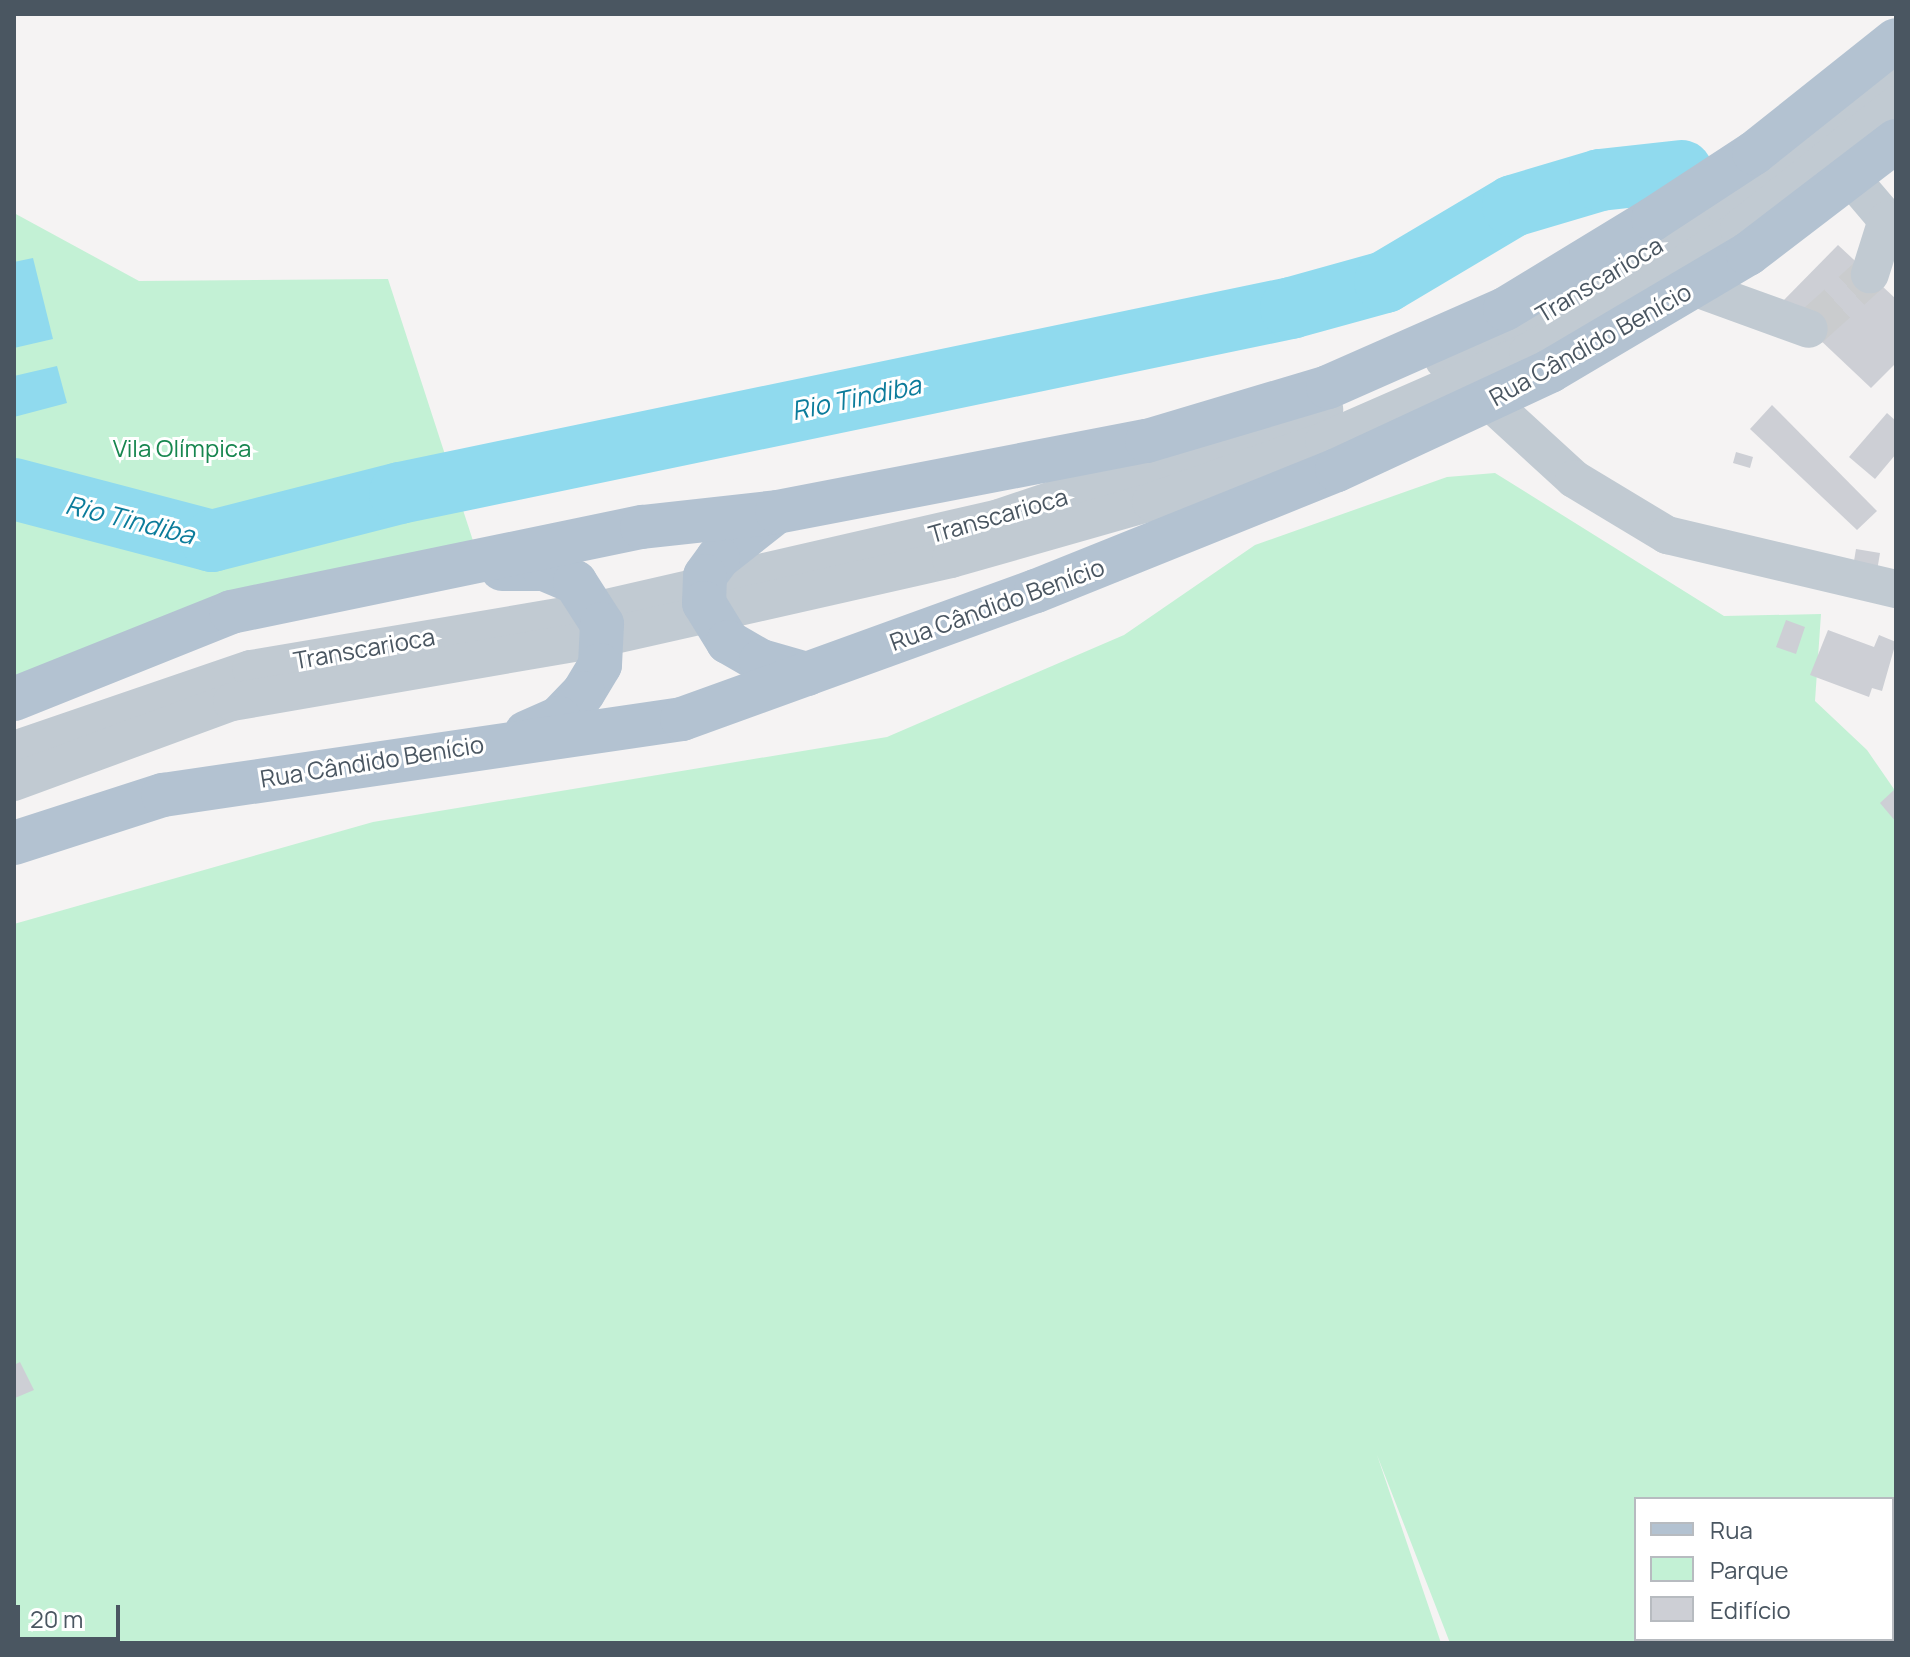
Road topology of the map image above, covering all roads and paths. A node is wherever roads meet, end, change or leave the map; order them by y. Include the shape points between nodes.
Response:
1 (1896, 40) edge
2 (1896, 67) edge
3 (1896, 105) edge
4 (1896, 141) edge
5 (1852, 179) junction
6 (1870, 274) tunnel mouth
7 (1693, 287) junction
8 (1809, 329) dead end
9 (1490, 402) junction
10 (777, 512) junction
11 (421, 570) junction
12 (1896, 589) edge
13 (705, 598) junction
14 (600, 624) junction
15 (807, 674) junction
16 (14, 699) edge
17 (513, 739) junction
18 (14, 750) edge
19 (14, 782) edge
20 (14, 843) edge

1 - 10 main road via 1754,153 1653,219 1505,309 1405,357 1147,441
2 - 13 street, Transcarioca via 1722,204 1545,312 1466,350 1324,409 999,518
3 - 13 street, Transcarioca via 1699,254 1457,384 1151,502 951,559
4 - 5 main road, Rua Cândido Benício
5 - 6 street via 1887,220
5 - 7 main road, Rua Cândido Benício
7 - 8 street
7 - 9 main road, Rua Cândido Benício
9 - 12 street via 1574,479 1667,535
9 - 15 main road, Rua Cândido Benício via 1049,586
10 - 11 main road via 642,527
10 - 13 main road via 718,558
11 - 14 main road via 544,569 575,582
11 - 16 main road via 231,612
13 - 14 street, Transcarioca
13 - 15 main road via 728,642 761,661
14 - 17 main road via 600,665 583,693 559,718
14 - 18 street, Transcarioca via 251,669
14 - 19 street, Transcarioca via 232,702
15 - 17 main road, Rua Cândido Benício via 682,719
17 - 20 main road, Rua Cândido Benício via 163,795

